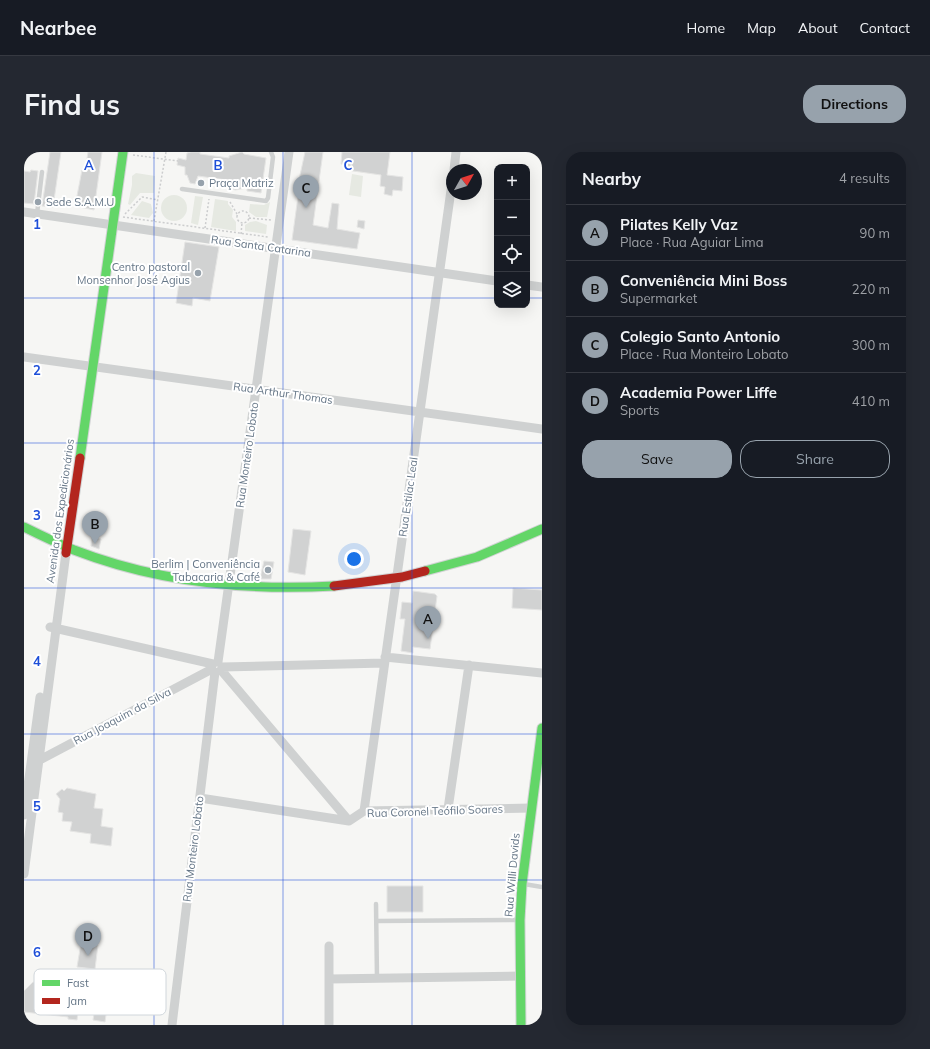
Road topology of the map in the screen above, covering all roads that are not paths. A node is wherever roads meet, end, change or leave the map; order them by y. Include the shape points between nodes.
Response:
1 (122, 152) edge
2 (271, 152) edge
3 (289, 152) edge
4 (456, 152) edge
5 (455, 164) edge
6 (42, 172) dead end
7 (182, 189) dead end
8 (450, 200) edge
9 (24, 212) edge
10 (37, 214) junction
11 (113, 226) junction
12 (277, 249) junction
13 (439, 273) junction
14 (494, 281) edge
15 (530, 285) edge
16 (542, 287) edge
17 (24, 357) edge
18 (90, 365) junction
19 (256, 389) junction
20 (420, 412) junction
21 (542, 429) edge
22 (24, 527) edge
23 (542, 529) edge
24 (24, 534) edge
25 (542, 536) edge
26 (64, 549) junction
27 (456, 567) junction
28 (396, 582) junction
29 (228, 590) junction
30 (52, 627) junction
31 (385, 660) junction
32 (469, 665) junction
33 (217, 667) junction
34 (542, 673) edge
35 (542, 728) edge
36 (35, 762) junction
37 (200, 798) junction
38 (531, 808) junction
39 (448, 809) junction
40 (364, 811) junction
41 (24, 815) edge
42 (349, 820) junction
43 (26, 833) edge
44 (24, 874) edge
45 (522, 884) junction
46 (542, 887) edge
47 (376, 904) dead end
48 (520, 920) junction
49 (376, 921) junction
50 (328, 946) dead end
51 (521, 976) junction
52 (329, 979) junction
53 (377, 979) junction
54 (172, 1025) edge
55 (329, 1025) edge
56 (521, 1025) edge

1 - 11 main road, Avenida dos Expedicionários
2 - 7 lane via 273,157 266,201
3 - 12 street, Rua Monteiro Lobato
4 - 5 street
6 - 10 lane
8 - 13 street, Rua Estilac Leal
9 - 10 street, Rua Santa Catarina
10 - 11 street, Rua Santa Catarina
11 - 12 street, Rua Santa Catarina
11 - 18 main road, Avenida dos Expedicionários
12 - 13 street, Rua Santa Catarina
12 - 19 street, Rua Monteiro Lobato
13 - 14 street, Rua Santa Catarina
13 - 20 street, Rua Estilac Leal
15 - 16 street
17 - 18 street, Rua Arthur Thomas
18 - 19 street, Rua Arthur Thomas
18 - 26 main road, Avenida dos Expedicionários
19 - 20 street, Rua Arthur Thomas
19 - 29 street, Rua Monteiro Lobato
20 - 21 street, Rua Arthur Thomas
20 - 28 street, Rua Estilac Leal
22 - 26 main road
23 - 27 main road
24 - 26 main road
25 - 27 main road
26 - 29 main road via 161,579
26 - 30 street, Avenida dos Expedicionários
27 - 28 main road
28 - 29 main road via 290,592
28 - 31 street, Rua Estilac Leal
29 - 33 street, Rua Monteiro Lobato
30 - 33 street
30 - 36 street, Avenida dos Expedicionários
31 - 32 street
31 - 33 street
31 - 40 street, Rua Estilac Leal
32 - 34 street
32 - 39 street
33 - 36 street, Rua Joaquim da Silva
33 - 37 street, Rua Monteiro Lobato
33 - 42 street
35 - 38 main road, Rua Willi Davids
36 - 41 street, Avenida dos Expedicionários
36 - 43 street, Avenida dos Expedicionários
37 - 42 street
37 - 54 street, Rua Monteiro Lobato
38 - 39 street, Rua Coronel Teófilo Soares
38 - 45 main road, Rua Willi Davids
39 - 40 street, Rua Coronel Teófilo Soares
40 - 42 street, Rua Coronel Teófilo Soares
43 - 44 street, Avenida dos Expedicionários
45 - 46 lane
45 - 48 main road, Rua Willi Davids
47 - 49 lane
48 - 49 lane
48 - 51 main road, Rua Willi Davids
49 - 53 lane
50 - 52 street
51 - 53 street
51 - 56 main road, Rua Willi Davids
52 - 53 street
52 - 55 street

